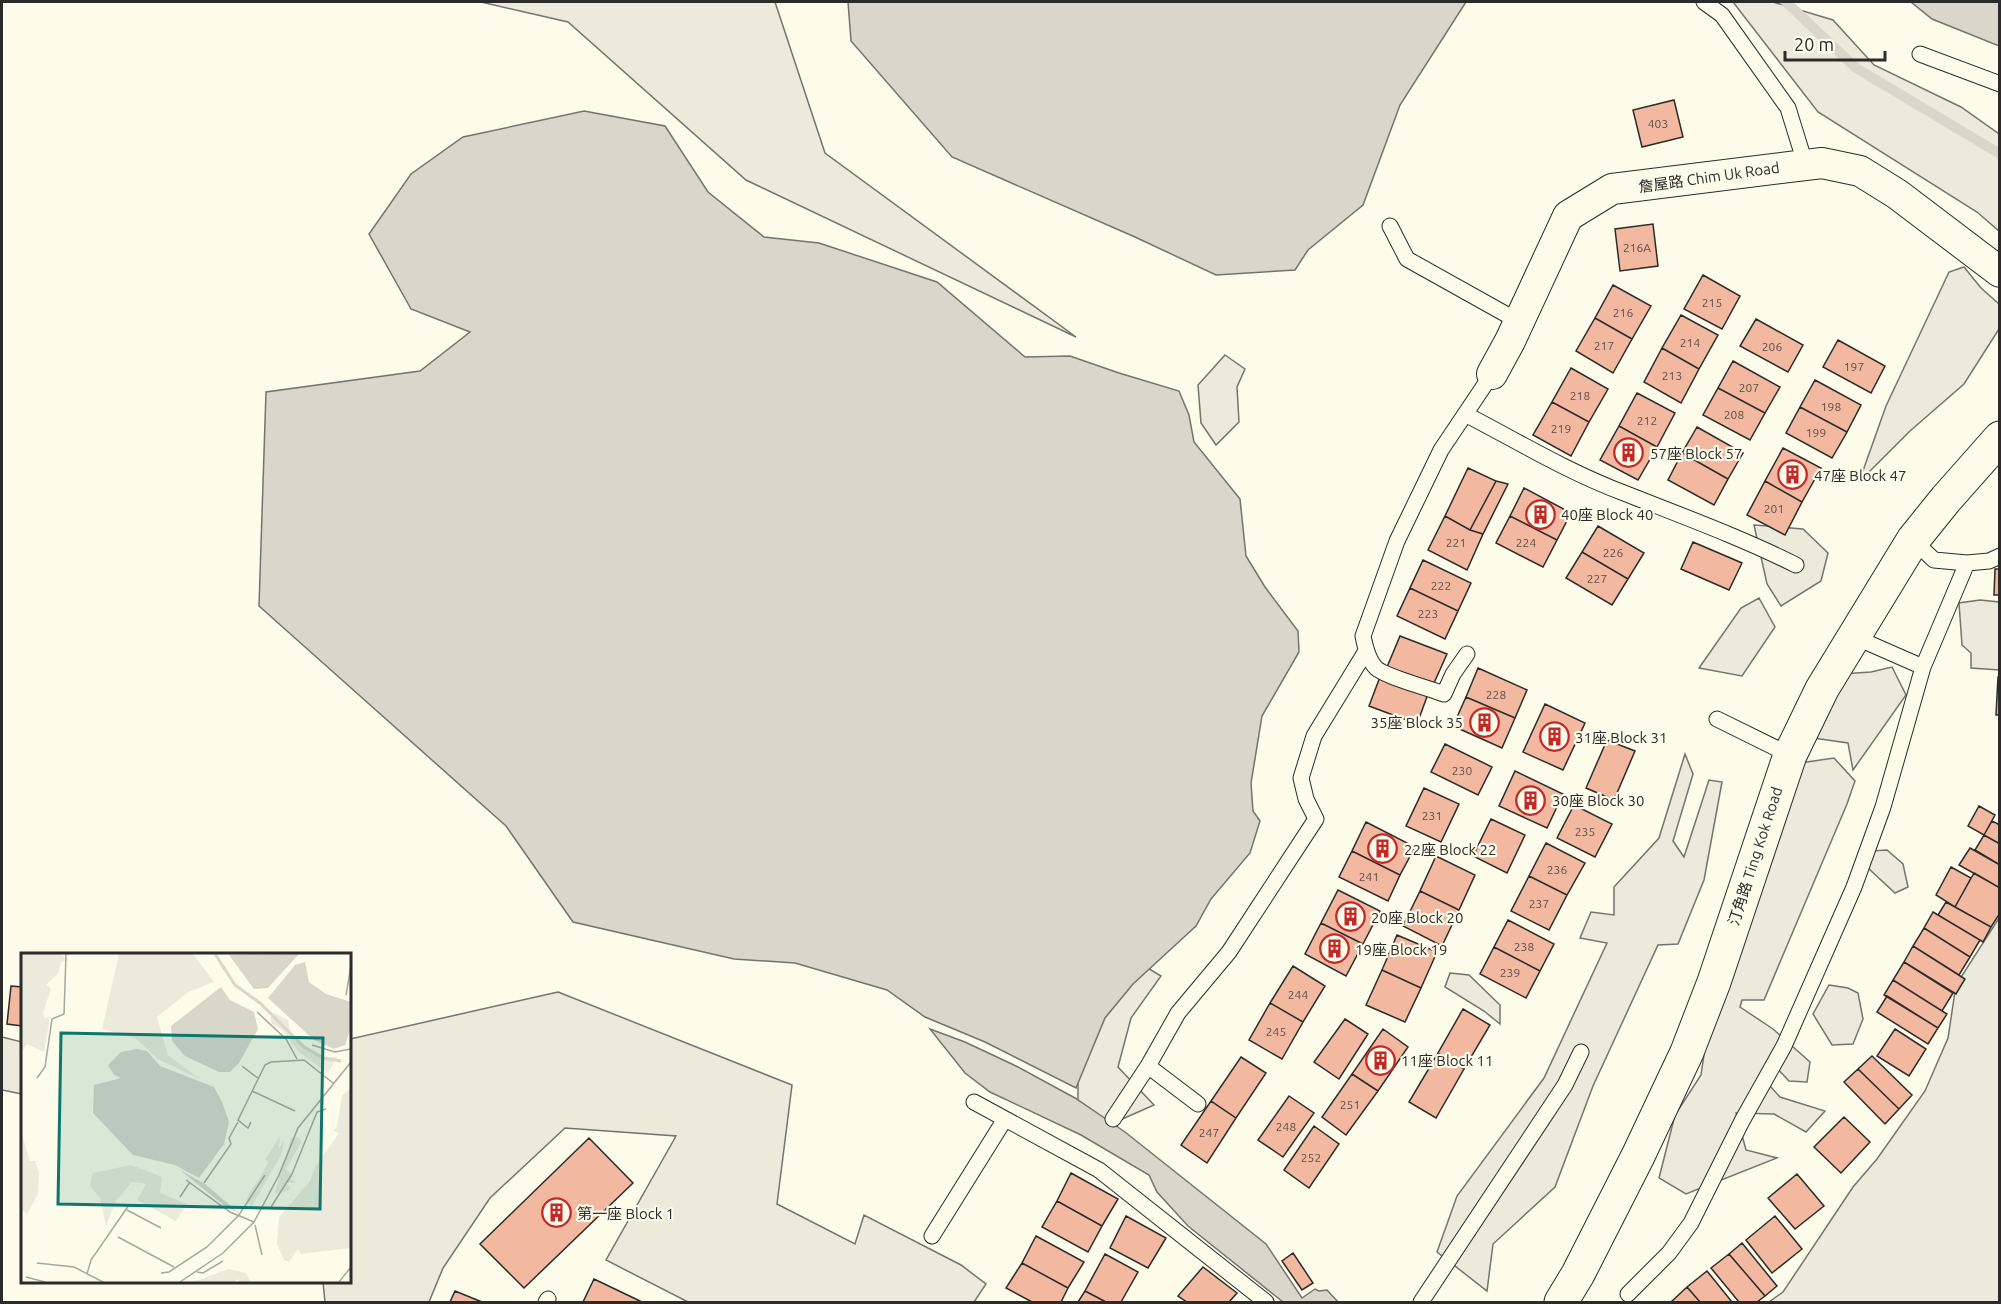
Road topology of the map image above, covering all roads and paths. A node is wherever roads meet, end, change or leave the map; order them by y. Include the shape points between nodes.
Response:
1 (1704, 2) edge
2 (1920, 54) dead end
3 (2000, 84) edge
4 (1805, 163) junction
5 (1390, 226) dead end
6 (2000, 272) edge
7 (1518, 321) junction
8 (1492, 374) joint
9 (1465, 414) junction
10 (2000, 438) edge
11 (1913, 540) junction
12 (2000, 556) edge
13 (1967, 563) junction
14 (1796, 565) dead end
15 (1856, 633) junction
16 (1366, 651) junction
17 (1467, 654) dead end
18 (1923, 667) junction
19 (1718, 719) dead end
20 (1790, 755) junction
21 (1581, 1052) dead end
22 (1148, 1066) junction
23 (975, 1102) dead end
24 (1198, 1104) dead end
25 (1005, 1119) junction
26 (1113, 1119) dead end
27 (932, 1236) dead end
28 (1628, 1294) dead end
29 (1266, 1302) edge
30 (1421, 1302) edge
31 (1561, 1302) edge

1 - 4 lane via 1722,15 1788,108
2 - 3 lane
4 - 6 street, 詹屋路 Chim Uk Road via 1860,171 1898,194
4 - 7 street, 詹屋路 Chim Uk Road via 1612,189 1589,201 1568,216
5 - 7 lane via 1407,259
7 - 8 street, 詹屋路 Chim Uk Road
8 - 9 lane
9 - 14 lane via 1615,490 1754,544
9 - 16 lane via 1441,450 1396,542 1363,636
10 - 11 main road, 汀角路 Ting Kok Road
11 - 13 lane via 1934,560
11 - 15 main road, 汀角路 Ting Kok Road
12 - 13 lane
13 - 18 lane
15 - 18 lane via 1866,642
15 - 20 main road, 汀角路 Ting Kok Road via 1822,689
16 - 17 lane via 1375,667 1386,674 1444,694
16 - 22 lane via 1314,736 1301,778 1316,819 1229,952 1178,1013
18 - 28 lane via 1883,807 1854,886 1784,1046 1692,1223 1669,1253
19 - 20 lane
20 - 31 main road, 汀角路 Ting Kok Road via 1687,1052 1638,1156
21 - 30 lane via 1565,1085
22 - 24 lane
22 - 26 lane
23 - 25 lane
25 - 27 lane
25 - 29 lane via 1099,1170

